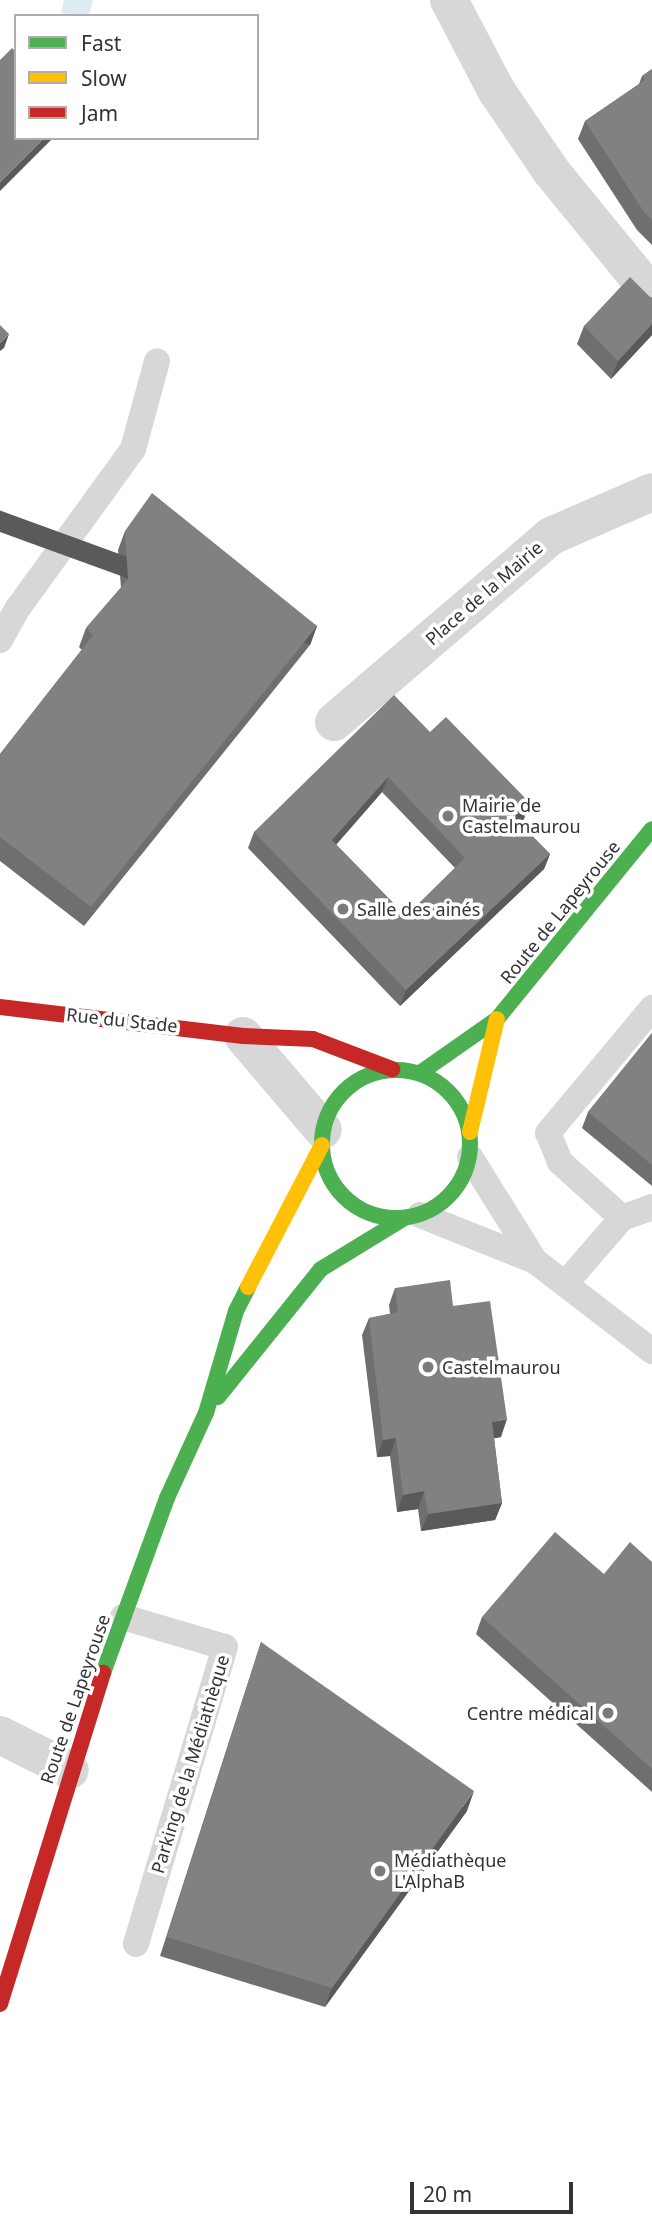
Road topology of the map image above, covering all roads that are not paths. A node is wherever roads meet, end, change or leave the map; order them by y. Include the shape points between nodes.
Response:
1 (449, 0) edge
2 (652, 295) edge
3 (157, 361) dead end
4 (652, 492) edge
5 (0, 640) edge
6 (334, 722) dead end
7 (652, 830) edge
8 (0, 1007) edge
9 (652, 1007) edge
10 (497, 1019) junction
11 (243, 1036) junction
12 (392, 1069) junction
13 (420, 1073) junction
14 (322, 1138) junction
15 (470, 1145) junction
16 (652, 1207) edge
17 (412, 1217) junction
18 (622, 1217) junction
19 (535, 1261) junction
20 (565, 1284) junction
21 (652, 1351) edge
22 (206, 1413) junction
23 (123, 1617) junction
24 (0, 1735) edge
25 (70, 1770) junction
26 (136, 1944) dead end
27 (0, 2004) edge

1 - 2 street via 496,90 551,171
3 - 5 lane via 133,449
4 - 6 street, Place de la Mairie via 551,536
7 - 10 street, Route de Lapeyrouse
8 - 11 street, Rue du Stade
9 - 18 lane via 548,1133 560,1162
10 - 13 street, Route de Lapeyrouse
10 - 15 street, Route de Lapeyrouse
11 - 12 street, Rue du Stade via 313,1040 343,1047
11 - 14 street
12 - 13 street
12 - 14 street via 354,1082 329,1112
13 - 15 street via 453,1096
14 - 17 street via 326,1169 337,1191 356,1207 379,1217
14 - 22 street, Route de Lapeyrouse via 236,1311
15 - 17 street via 453,1194
15 - 19 lane
16 - 18 lane
17 - 19 lane
17 - 22 street, Route de Lapeyrouse via 321,1269
18 - 20 lane
19 - 20 lane
20 - 21 lane
22 - 23 street, Route de Lapeyrouse via 167,1498
23 - 25 street, Route de Lapeyrouse
23 - 26 lane, Parking de la Médiathèque via 225,1647
24 - 25 street
25 - 27 street, Route de Lapeyrouse

